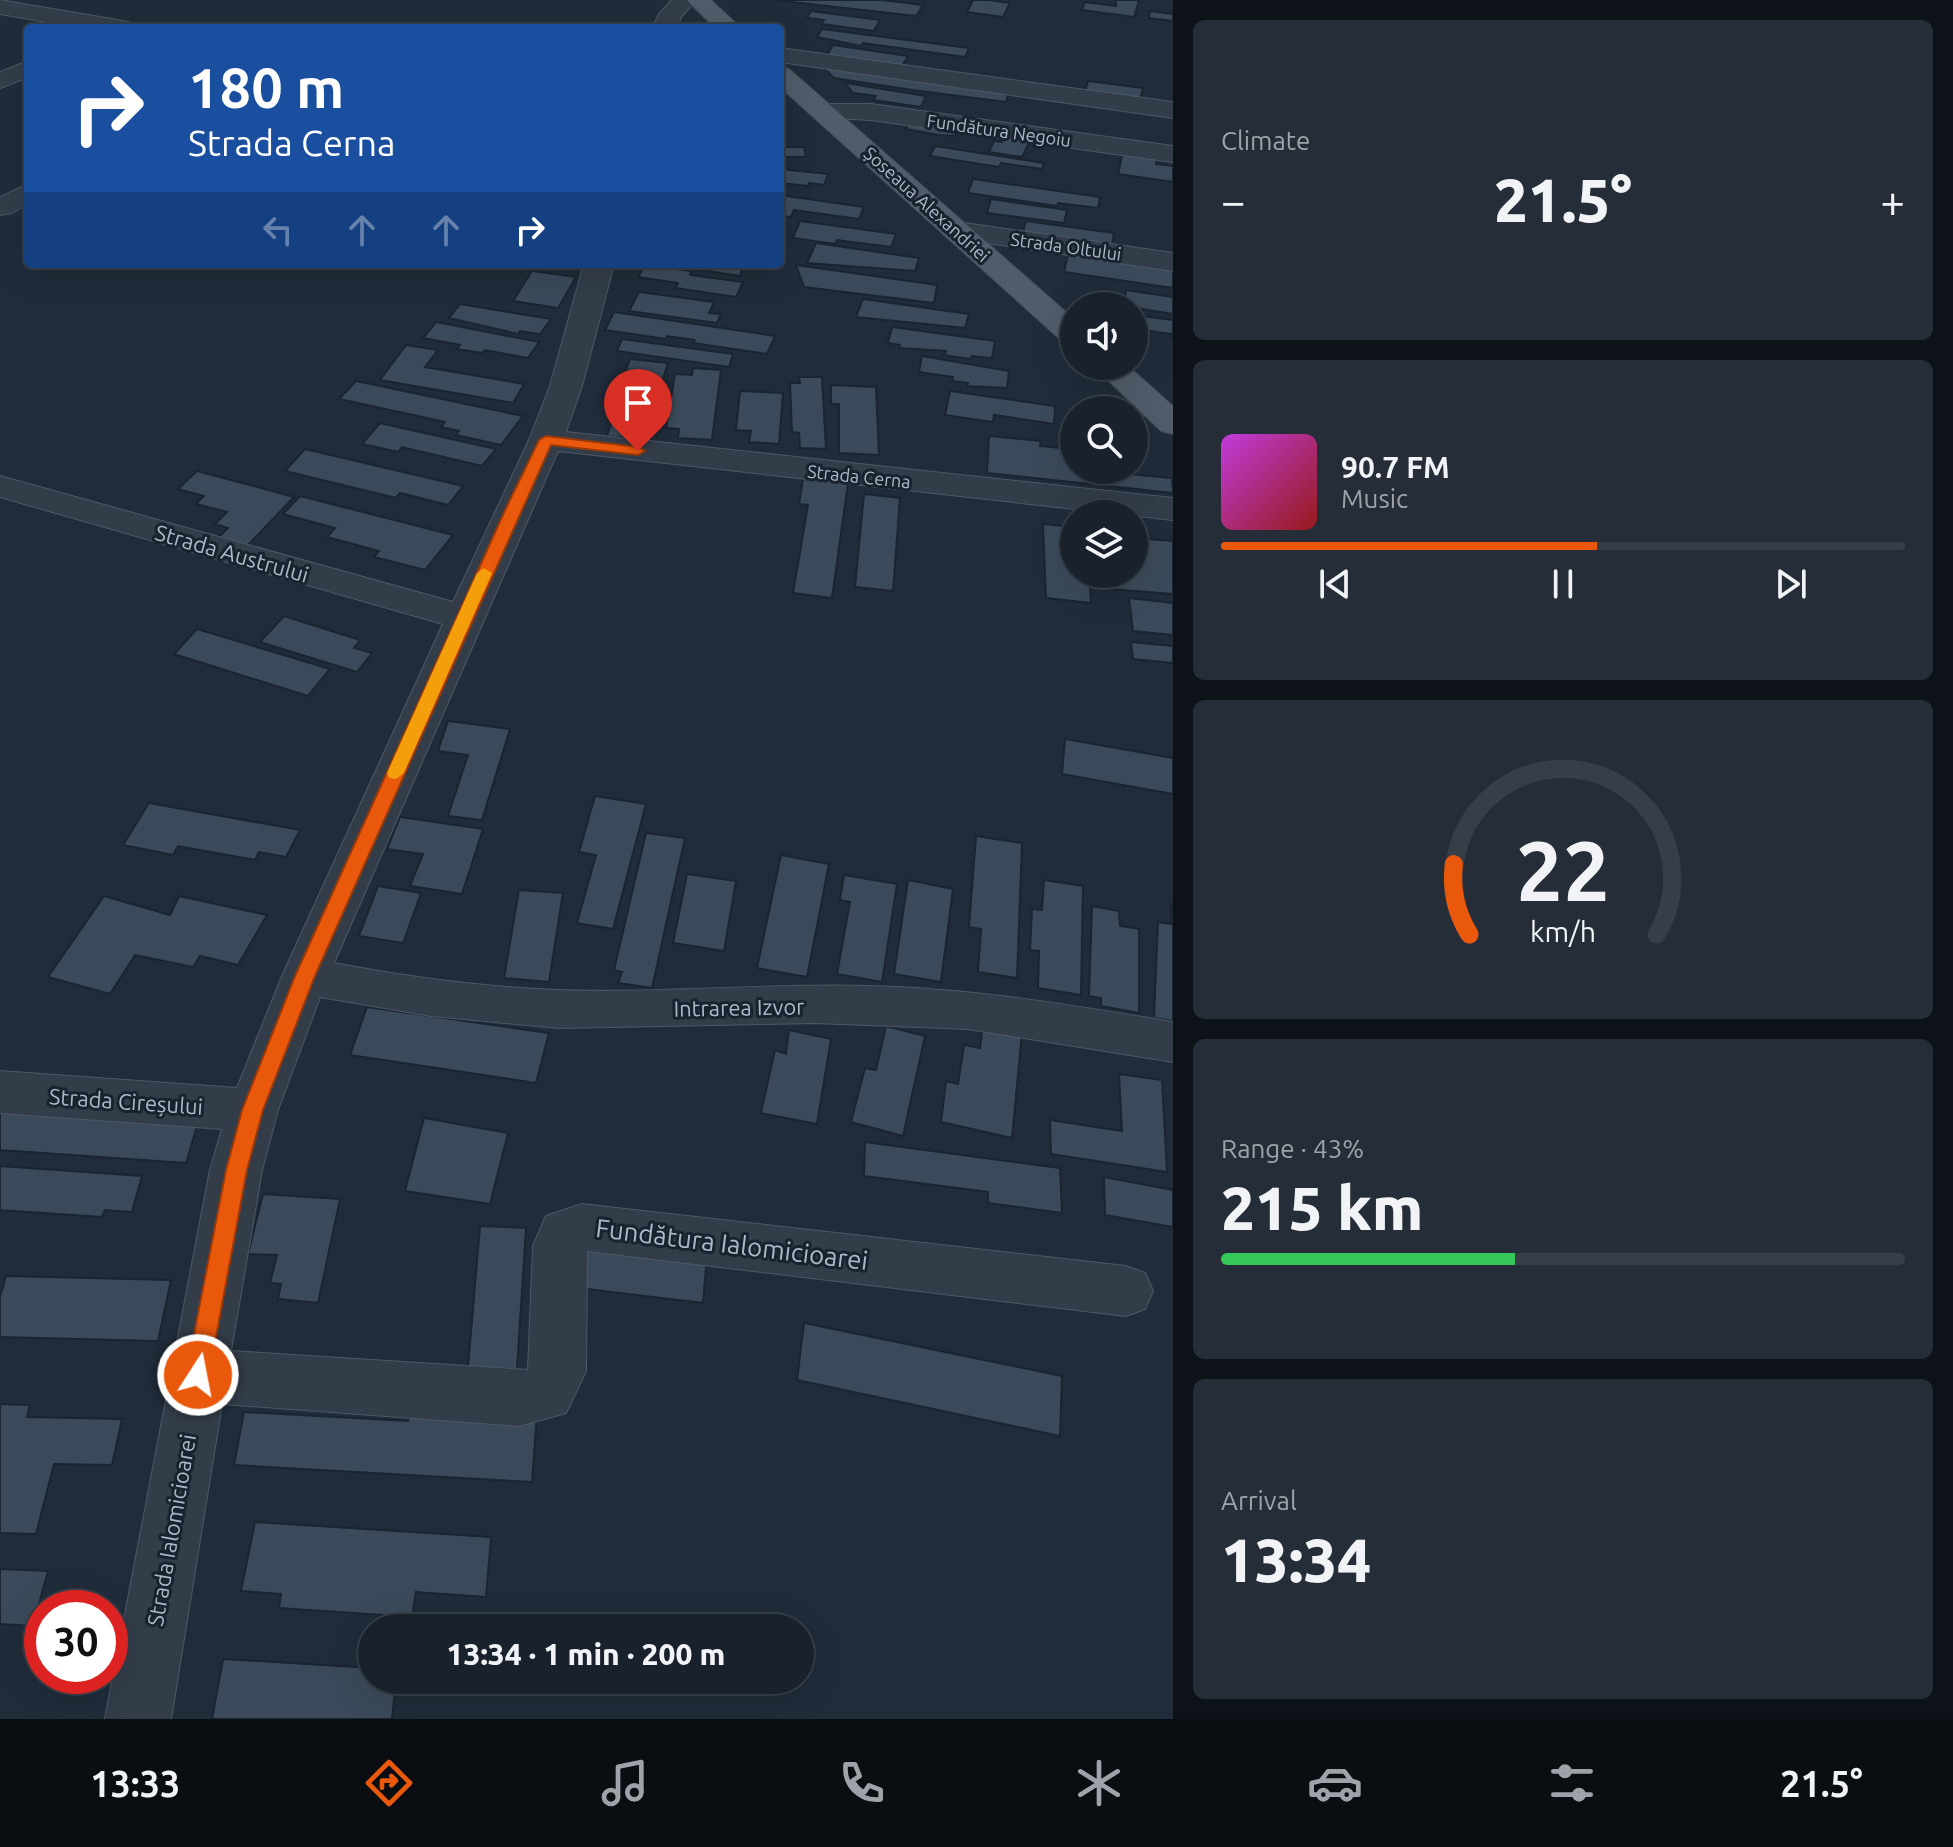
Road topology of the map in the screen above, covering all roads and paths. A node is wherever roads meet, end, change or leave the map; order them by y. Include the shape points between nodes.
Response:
1 (685, 0) edge
2 (698, 0) edge
3 (0, 7) edge
4 (98, 24) edge
5 (666, 24) edge
6 (725, 24) edge
7 (784, 56) edge
8 (24, 70) edge
9 (784, 77) edge
10 (0, 81) edge
11 (1173, 110) edge
12 (824, 112) junction
13 (1173, 154) edge
14 (24, 194) edge
15 (2, 207) dead end
16 (958, 231) junction
17 (1173, 262) edge
18 (598, 268) edge
19 (1060, 322) edge
20 (1124, 380) edge
21 (1173, 424) edge
22 (546, 440) junction
23 (0, 486) edge
24 (1173, 509) edge
25 (465, 618) junction
26 (305, 976) junction
27 (1173, 1042) edge
28 (0, 1092) edge
29 (253, 1110) junction
30 (1126, 1291) dead end
31 (198, 1375) junction
32 (138, 1719) edge

1 - 5 street
2 - 6 main road
3 - 4 street
7 - 11 street
8 - 10 street
9 - 12 main road, Șoseaua Alexandriei
12 - 13 street, Fundătura Negoiu via 871,112
12 - 16 main road, Șoseaua Alexandriei
14 - 15 street
16 - 17 street, Strada Oltului
16 - 19 main road, Șoseaua Alexandriei
18 - 22 street, Strada Ialomicioarei
20 - 21 main road
22 - 24 street, Strada Cerna
22 - 25 street, Strada Ialomicioarei
23 - 25 street, Strada Austrului
25 - 26 street, Strada Ialomicioarei
26 - 27 street, Intrarea Izvor via 375,991 559,1009 966,1010
26 - 29 street, Strada Ialomicioarei
28 - 29 street, Strada Cireșului
29 - 31 street, Strada Ialomicioarei via 236,1170
30 - 31 street, Fundătura Ialomicioarei via 582,1227 565,1233 560,1246 558,1371 546,1394 519,1399
31 - 32 street, Strada Ialomicioarei

